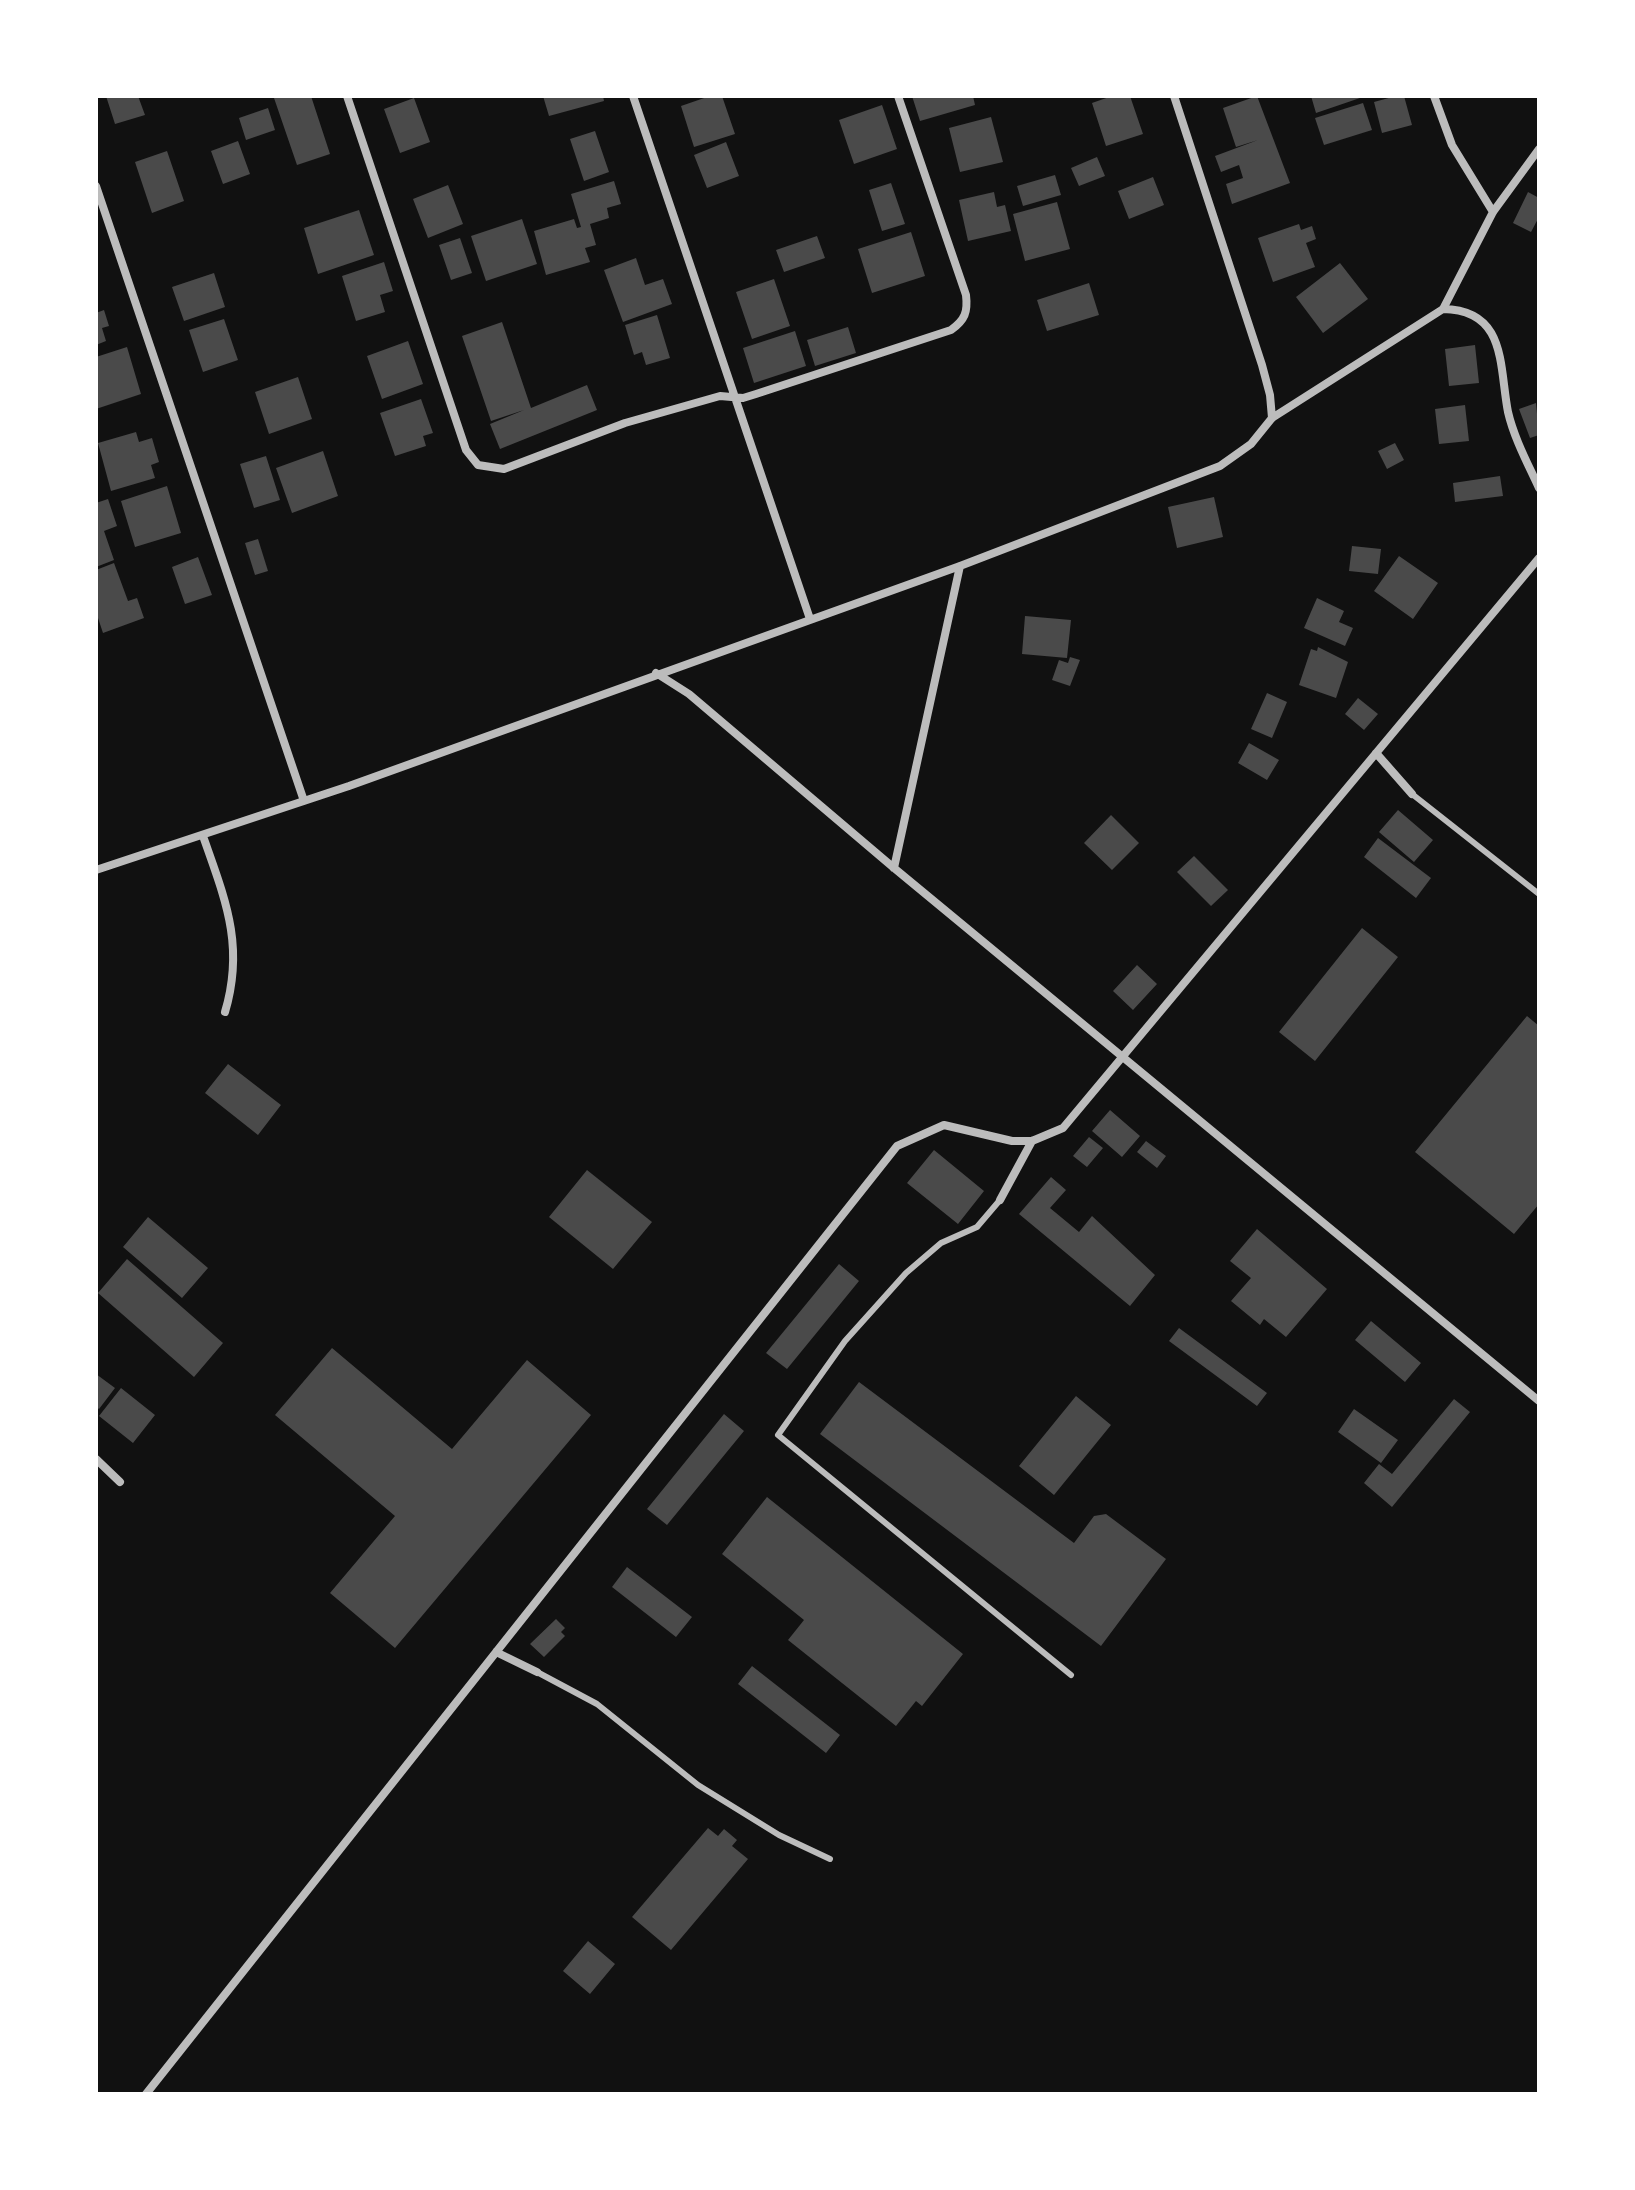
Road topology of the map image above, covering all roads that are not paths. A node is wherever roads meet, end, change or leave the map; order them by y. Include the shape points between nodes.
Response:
1 (347, 96) edge
2 (633, 96) edge
3 (898, 96) edge
4 (1174, 96) edge
5 (1434, 96) edge
6 (1539, 149) edge
7 (96, 186) edge
8 (1493, 212) junction
9 (1443, 309) junction
10 (734, 398) junction
11 (1272, 418) junction
12 (1539, 488) edge
13 (1539, 558) edge
14 (960, 566) junction
15 (810, 619) junction
16 (656, 673) junction
17 (1376, 753) junction
18 (1412, 794) joint
19 (304, 801) junction
20 (203, 836) junction
21 (894, 868) junction
22 (96, 870) edge
23 (1539, 894) edge
24 (225, 1012) dead end
25 (1121, 1056) junction
26 (1032, 1141) junction
27 (1000, 1200) joint
28 (1539, 1401) edge
29 (96, 1459) edge
30 (120, 1482) dead end
31 (496, 1652) junction
32 (537, 1672) joint
33 (1071, 1675) dead end
34 (830, 1859) dead end
35 (146, 2094) edge

1 - 10 street via 466,450 478,465 504,469 625,423 720,396
2 - 10 street
3 - 10 street via 966,295 965,317 951,330
4 - 11 street via 1249,324
5 - 8 street via 1452,145
6 - 8 street
7 - 19 street
8 - 9 street
9 - 11 street
9 - 12 street via 1484,321 1496,341 1509,413
10 - 15 street
11 - 14 street via 1251,444 1189,481
13 - 17 street
14 - 15 street
14 - 21 street
15 - 16 street
16 - 19 street
16 - 21 street via 689,694
17 - 18 street
17 - 25 street
18 - 23 lane
19 - 20 street
20 - 22 street
20 - 24 street via 230,913 235,952
21 - 25 street
25 - 26 street via 1063,1128
25 - 28 street
26 - 27 street
26 - 31 street via 944,1125 897,1146
27 - 33 lane via 977,1227 941,1243 906,1273 845,1341 778,1435
29 - 30 street
31 - 32 street
31 - 35 street
32 - 34 lane via 597,1704 698,1785 779,1835

